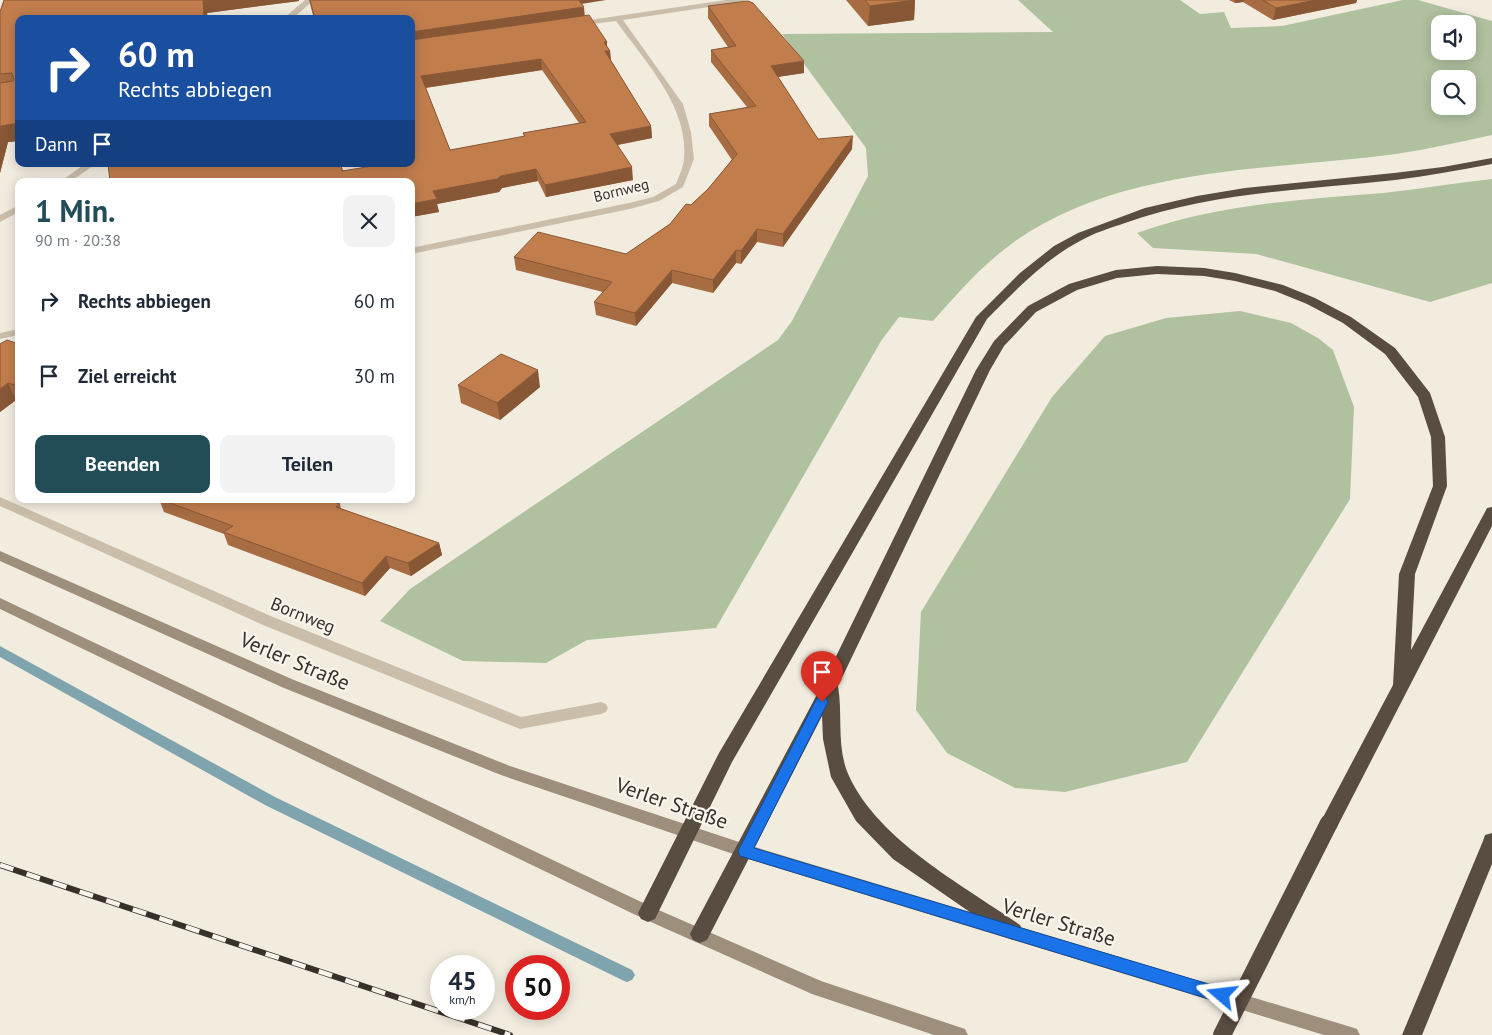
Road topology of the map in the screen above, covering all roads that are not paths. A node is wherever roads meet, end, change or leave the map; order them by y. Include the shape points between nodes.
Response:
1 (310, 0) edge
2 (742, 0) edge
3 (292, 15) edge
4 (618, 18) junction
5 (569, 25) edge
6 (1492, 162) edge
7 (86, 167) edge
8 (70, 178) edge
9 (15, 210) edge
10 (0, 219) edge
11 (415, 250) edge
12 (15, 333) edge
13 (0, 336) edge
14 (0, 501) edge
15 (1492, 512) edge
16 (0, 556) edge
17 (0, 603) edge
18 (830, 685) junction
19 (1401, 688) junction
20 (601, 708) dead end
21 (688, 833) junction
22 (1492, 841) edge
23 (745, 851) junction
24 (648, 913) junction
25 (1014, 931) junction
26 (700, 934) junction
27 (958, 1035) edge
28 (1222, 1035) edge
29 (1351, 1035) edge
30 (1412, 1035) edge

1 - 3 street
2 - 4 street
4 - 5 street
4 - 11 street, Bornweg via 679,104 687,132 689,159 680,185 656,199 630,206
6 - 21 highway via 1418,174 1260,190 1164,206 1071,240 1030,268 982,317 724,758
7 - 8 street
9 - 10 street
12 - 13 street
14 - 20 street, Bornweg via 268,621 520,723
15 - 19 highway
16 - 21 main road, Verler Straße via 307,692 506,771
17 - 24 main road
18 - 19 highway via 983,370 999,344 1032,309 1073,287 1116,274 1157,270 1235,277 1311,300 1347,320 1390,351 1425,396 1438,437 1440,486 1407,574
18 - 23 highway
18 - 25 highway via 832,739 840,777 863,815 900,853
19 - 28 highway, bridge
21 - 23 main road, Verler Straße
21 - 24 highway
22 - 30 highway
23 - 25 main road, Verler Straße
23 - 26 highway
24 - 26 main road
25 - 29 main road, Verler Straße
26 - 27 main road via 818,988

